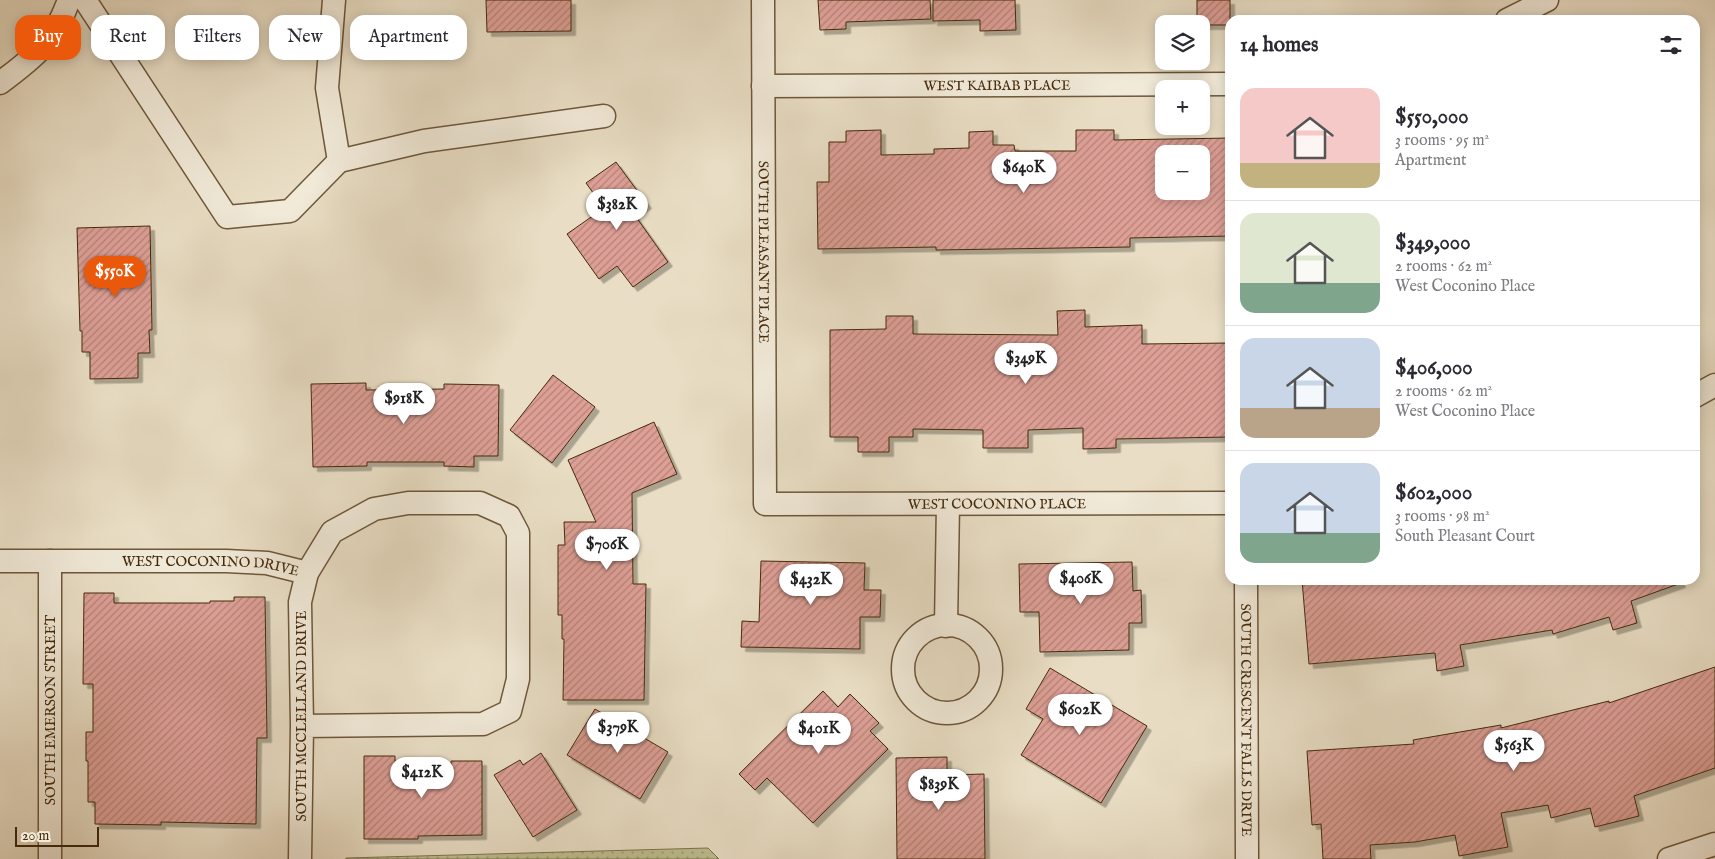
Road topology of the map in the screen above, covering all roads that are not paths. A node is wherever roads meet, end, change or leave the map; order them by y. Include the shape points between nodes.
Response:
1 (69, 0) edge
2 (85, 0) edge
3 (334, 0) edge
4 (763, 0) edge
5 (1547, 0) edge
6 (1517, 15) edge
7 (0, 83) edge
8 (1225, 84) edge
9 (763, 86) junction
10 (604, 116) dead end
11 (339, 161) junction
12 (1715, 385) edge
13 (1700, 393) edge
14 (1225, 503) edge
15 (765, 504) joint
16 (948, 504) junction
17 (0, 561) edge
18 (50, 561) junction
19 (307, 573) junction
20 (1246, 585) edge
21 (946, 626) dead end
22 (302, 726) junction
23 (1715, 844) edge
24 (50, 859) edge
25 (300, 859) edge
26 (1247, 859) edge
27 (1669, 859) edge

1 - 7 street via 48,42
2 - 11 street via 227,217 290,211
3 - 11 street via 327,88
4 - 9 street, SOUTH PLEASANT PLACE
5 - 6 street
8 - 9 street, WEST KAIBAB PLACE
9 - 15 street, SOUTH PLEASANT PLACE
10 - 11 street via 424,141
12 - 13 street
14 - 16 street, WEST COCONINO PLACE
15 - 16 street, WEST COCONINO PLACE
16 - 21 street
17 - 18 street, WEST COCONINO DRIVE
18 - 19 street, WEST COCONINO DRIVE via 226,561 267,564
18 - 24 street, SOUTH EMERSON STREET
19 - 22 street, SOUTH MCCLELLAND DRIVE via 300,602
19 - 22 street, WEST COCONINO DRIVE via 332,532 374,509 408,503 480,503 510,516 518,534 518,679 510,711 483,724
20 - 26 street, SOUTH CRESCENT FALLS DRIVE
22 - 25 street, SOUTH MCCLELLAND DRIVE
23 - 27 street

